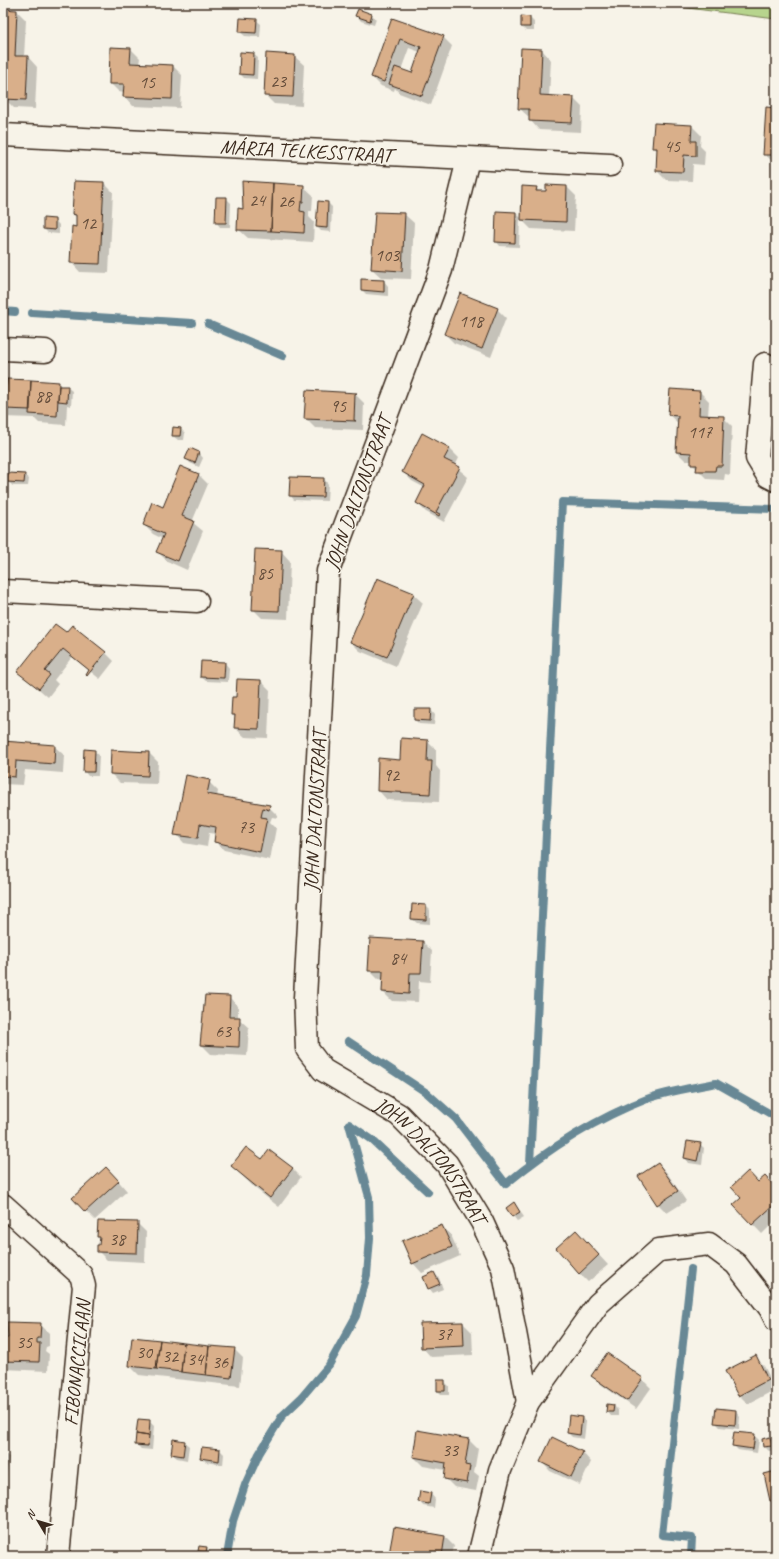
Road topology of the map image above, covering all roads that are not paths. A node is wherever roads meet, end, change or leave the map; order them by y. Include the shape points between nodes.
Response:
1 (3, 135) edge
2 (468, 159) junction
3 (610, 165) dead end
4 (3, 349) edge
5 (45, 351) dead end
6 (765, 364) dead end
7 (776, 480) edge
8 (3, 591) edge
9 (196, 601) dead end
10 (3, 1205) edge
11 (776, 1320) edge
12 (528, 1402) junction
13 (58, 1556) edge
14 (478, 1556) edge

1 - 2 street, MÁRIA TELKESSTRAAT
2 - 3 street, MÁRIA TELKESSTRAAT
2 - 12 street, JOHN DALTONSTRAAT via 441,270 328,571 305,998 306,1049 323,1070 399,1115 447,1164 482,1222 503,1268
4 - 5 street
6 - 7 street via 757,458 768,476
8 - 9 street
10 - 13 street, FIBONACCILAAN via 81,1275 84,1286
11 - 12 street via 770,1308 736,1264 709,1244 659,1250 598,1304
12 - 14 street via 500,1470

